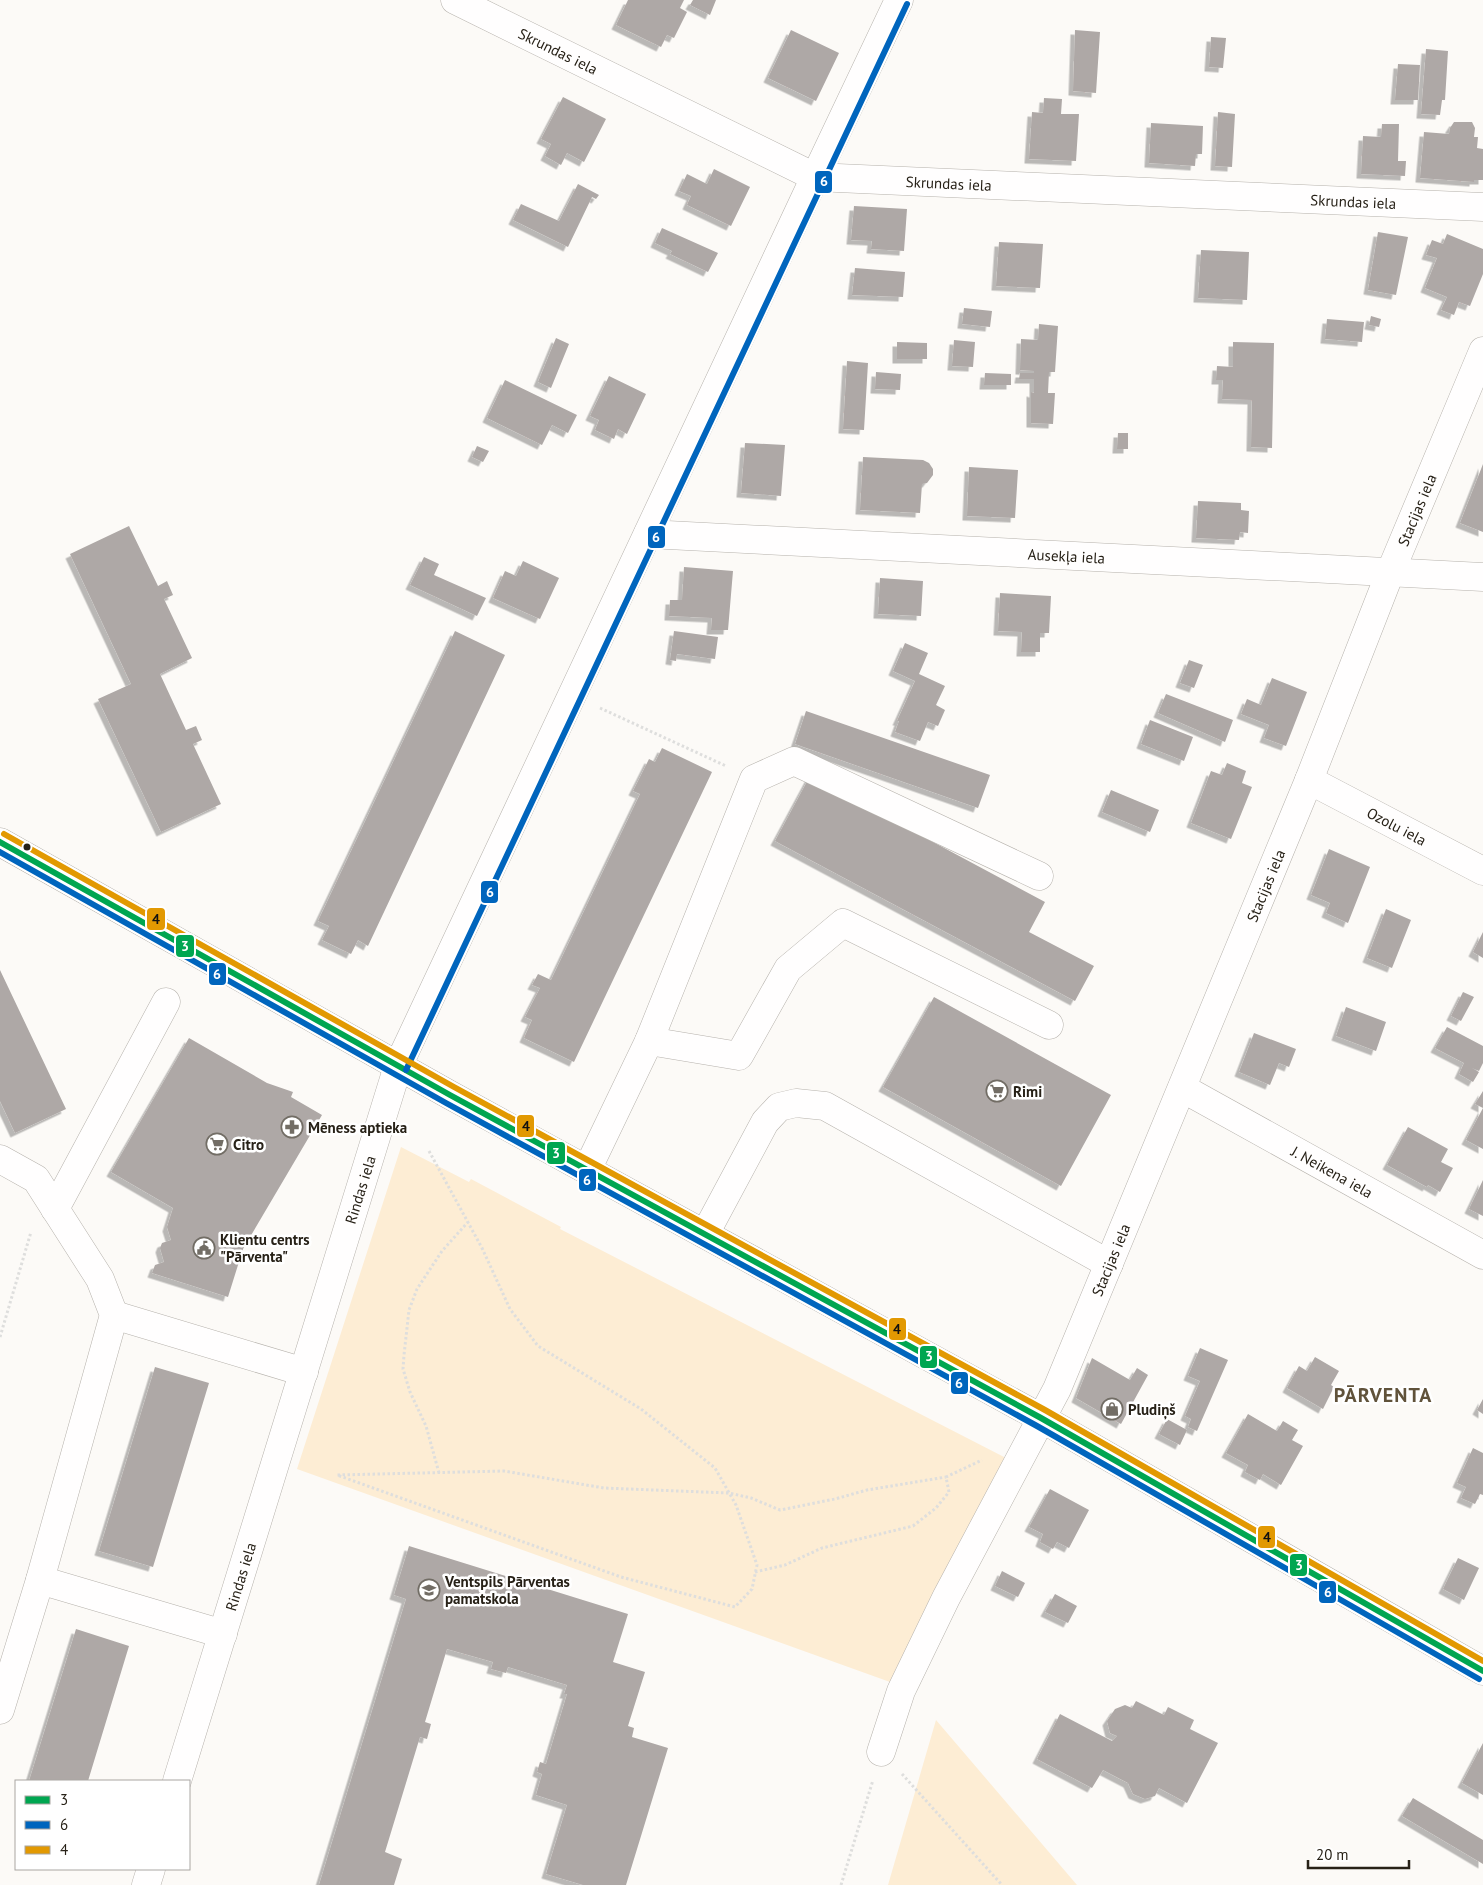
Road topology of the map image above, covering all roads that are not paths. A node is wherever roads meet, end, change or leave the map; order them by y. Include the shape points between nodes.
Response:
1 (455, 0) edge
2 (900, 0) edge
3 (814, 177) junction
4 (1483, 207) edge
5 (1483, 351) edge
6 (648, 534) junction
7 (1390, 573) junction
8 (1483, 578) edge
9 (1309, 780) junction
10 (0, 842) edge
11 (1483, 871) edge
12 (1039, 876) dead end
13 (166, 1002) dead end
14 (1049, 1024) dead end
15 (649, 1041) junction
16 (398, 1066) junction
17 (1182, 1088) junction
18 (0, 1159) edge
19 (587, 1170) junction
20 (49, 1200) junction
21 (705, 1234) junction
22 (1483, 1256) edge
23 (1109, 1264) junction
24 (114, 1315) junction
25 (304, 1372) junction
26 (1041, 1418) junction
27 (40, 1580) junction
28 (223, 1634) junction
29 (1483, 1671) edge
30 (0, 1710) edge
31 (881, 1752) road end
32 (178, 1780) edge
33 (150, 1870) edge
34 (146, 1885) edge

1 - 3 street, Skrundas iela
2 - 3 street, Rindas iela
3 - 4 street, Skrundas iela
3 - 6 street, Rindas iela
5 - 7 street, Stacijas iela
6 - 7 street, Ausekļa iela
6 - 16 street, Rindas iela
7 - 8 street, Ausekļa iela
7 - 9 street, Stacijas iela
9 - 11 street, Ozolu iela
9 - 17 street, Stacijas iela
10 - 16 street
12 - 15 street via 794,762 754,779
13 - 20 street
14 - 15 street via 843,923 788,969 739,1056
15 - 19 street
16 - 19 street
16 - 25 street, Rindas iela
17 - 22 street, J. Neikena iela
17 - 23 street, Stacijas iela
18 - 20 street via 36,1179
19 - 21 street
20 - 24 street via 100,1279
21 - 23 street via 765,1122 779,1107 796,1103 826,1106
21 - 26 street
23 - 26 street, Stacijas iela via 1057,1389
24 - 25 street
24 - 27 street
25 - 28 street, Rindas iela
26 - 29 street
26 - 31 street, Stacijas iela via 901,1691
27 - 28 street
27 - 30 street
28 - 32 street, Rindas iela
33 - 34 street

